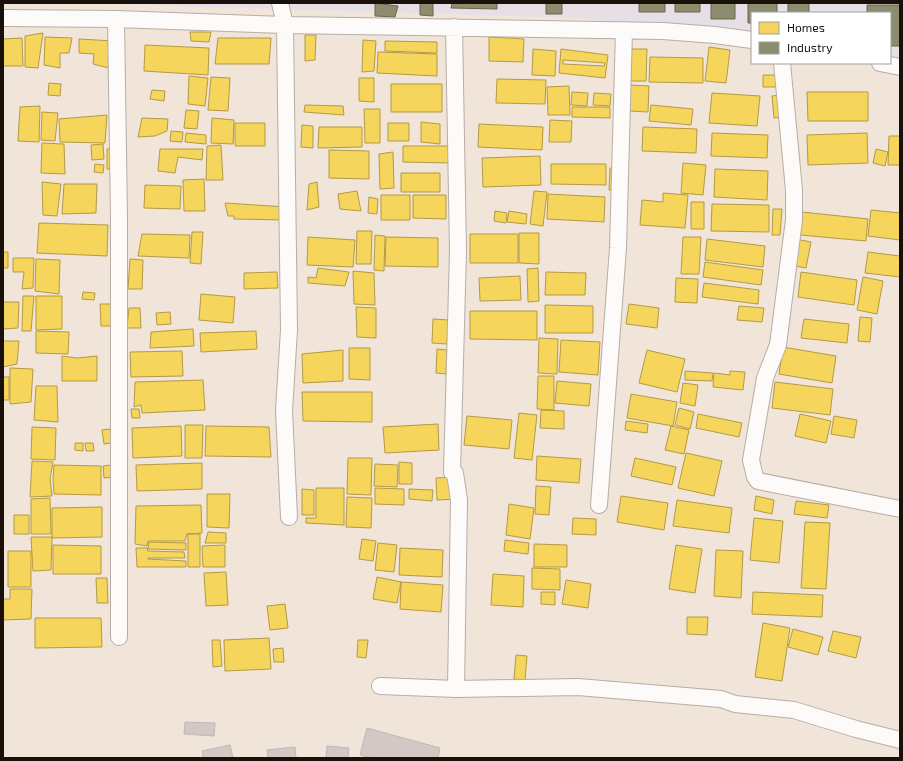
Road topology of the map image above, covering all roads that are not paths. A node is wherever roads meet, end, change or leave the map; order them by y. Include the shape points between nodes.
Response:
1 (280, 3) edge
2 (3, 18) edge
3 (116, 19) junction
4 (285, 25) junction
5 (454, 27) junction
6 (624, 30) junction
7 (751, 40) edge
8 (782, 64) edge
9 (885, 64) edge
10 (900, 67) edge
11 (599, 505) dead end
12 (900, 509) edge
13 (289, 517) dead end
14 (119, 636) dead end
15 (380, 686) dead end
16 (456, 689) junction
17 (900, 740) edge

1 - 4 street
2 - 3 street
3 - 4 street
3 - 14 street via 119,218
4 - 5 street
4 - 13 street via 289,330 284,410
5 - 6 street
5 - 16 street via 458,251 452,472 455,473 459,500
6 - 7 street via 715,35
6 - 11 street via 618,248
8 - 12 street via 794,190 794,220 778,345 766,378 751,460 755,477 758,481
9 - 10 street
15 - 16 street
16 - 17 street via 578,687 721,699 735,704 794,710

